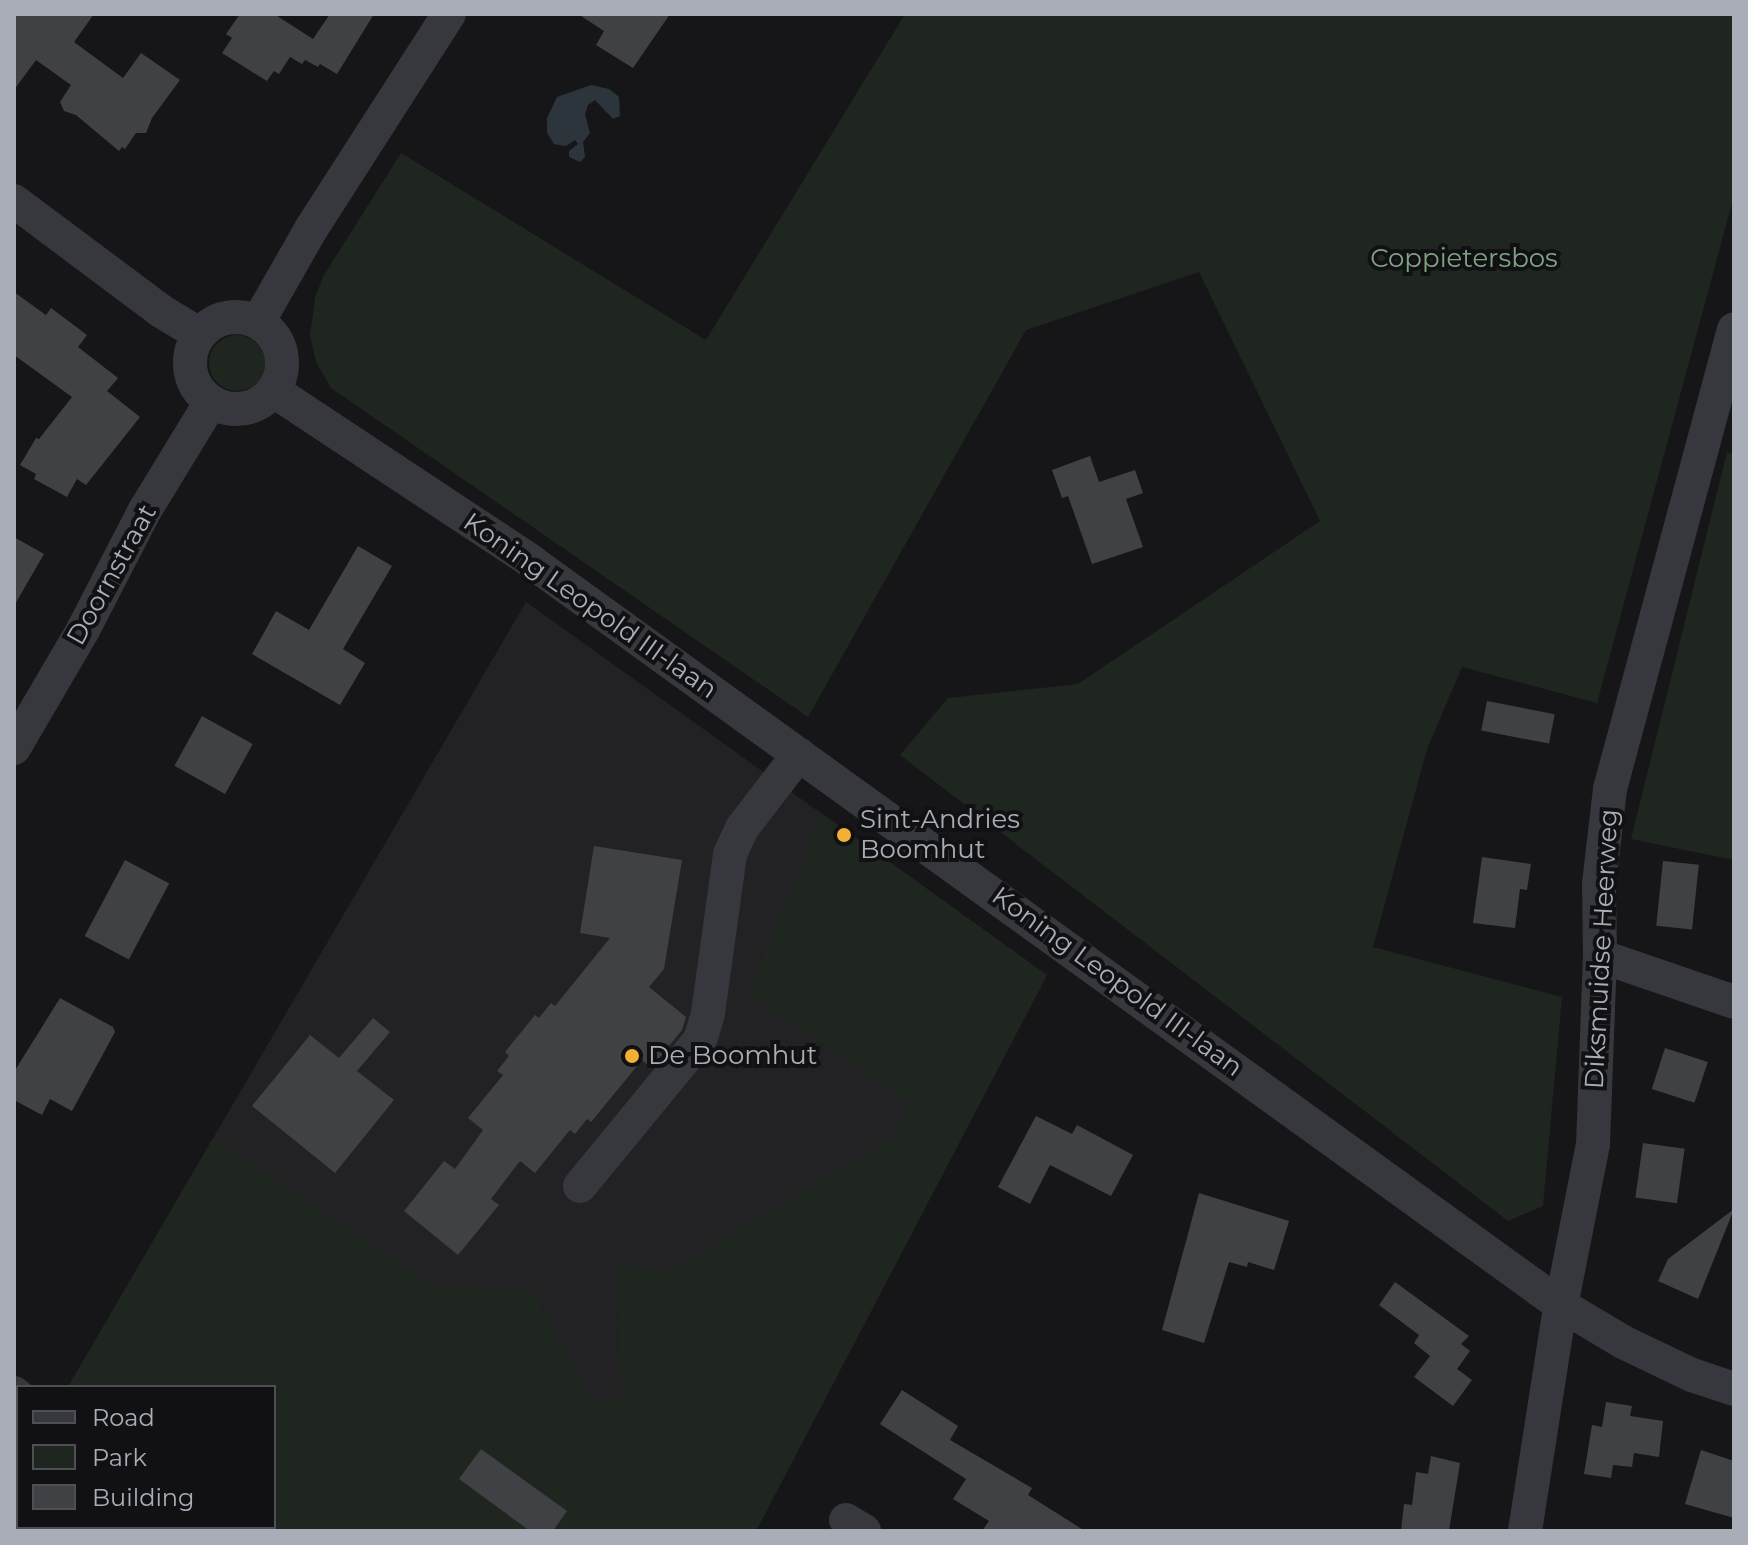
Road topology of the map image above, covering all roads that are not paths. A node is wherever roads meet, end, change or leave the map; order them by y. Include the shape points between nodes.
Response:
1 (449, 14) edge
2 (14, 201) edge
3 (258, 322) junction
4 (1734, 329) edge
5 (199, 334) junction
6 (274, 391) junction
7 (211, 402) junction
8 (14, 748) edge
9 (799, 754) junction
10 (1600, 956) junction
11 (1734, 1002) edge
12 (580, 1186) dead end
13 (1561, 1305) junction
14 (1734, 1389) edge
15 (1525, 1531) edge

1 - 3 street
2 - 5 street
3 - 5 street via 226,317
3 - 6 street via 281,352 282,373
4 - 10 street, Diksmuidse Heerweg via 1611,785 1599,884
5 - 7 street via 190,369 196,386
6 - 7 street via 261,403 244,408
6 - 9 street, Koning Leopold III-laan via 529,560
7 - 8 street, Doornstraat
9 - 12 street via 742,828 730,854 700,1040
9 - 13 street, Koning Leopold III-laan
10 - 11 street
10 - 13 street, Diksmuidse Heerweg via 1593,1145
13 - 14 street, Koning Leopold III-laan via 1623,1342
13 - 15 street, Diksmuidse Heerweg

